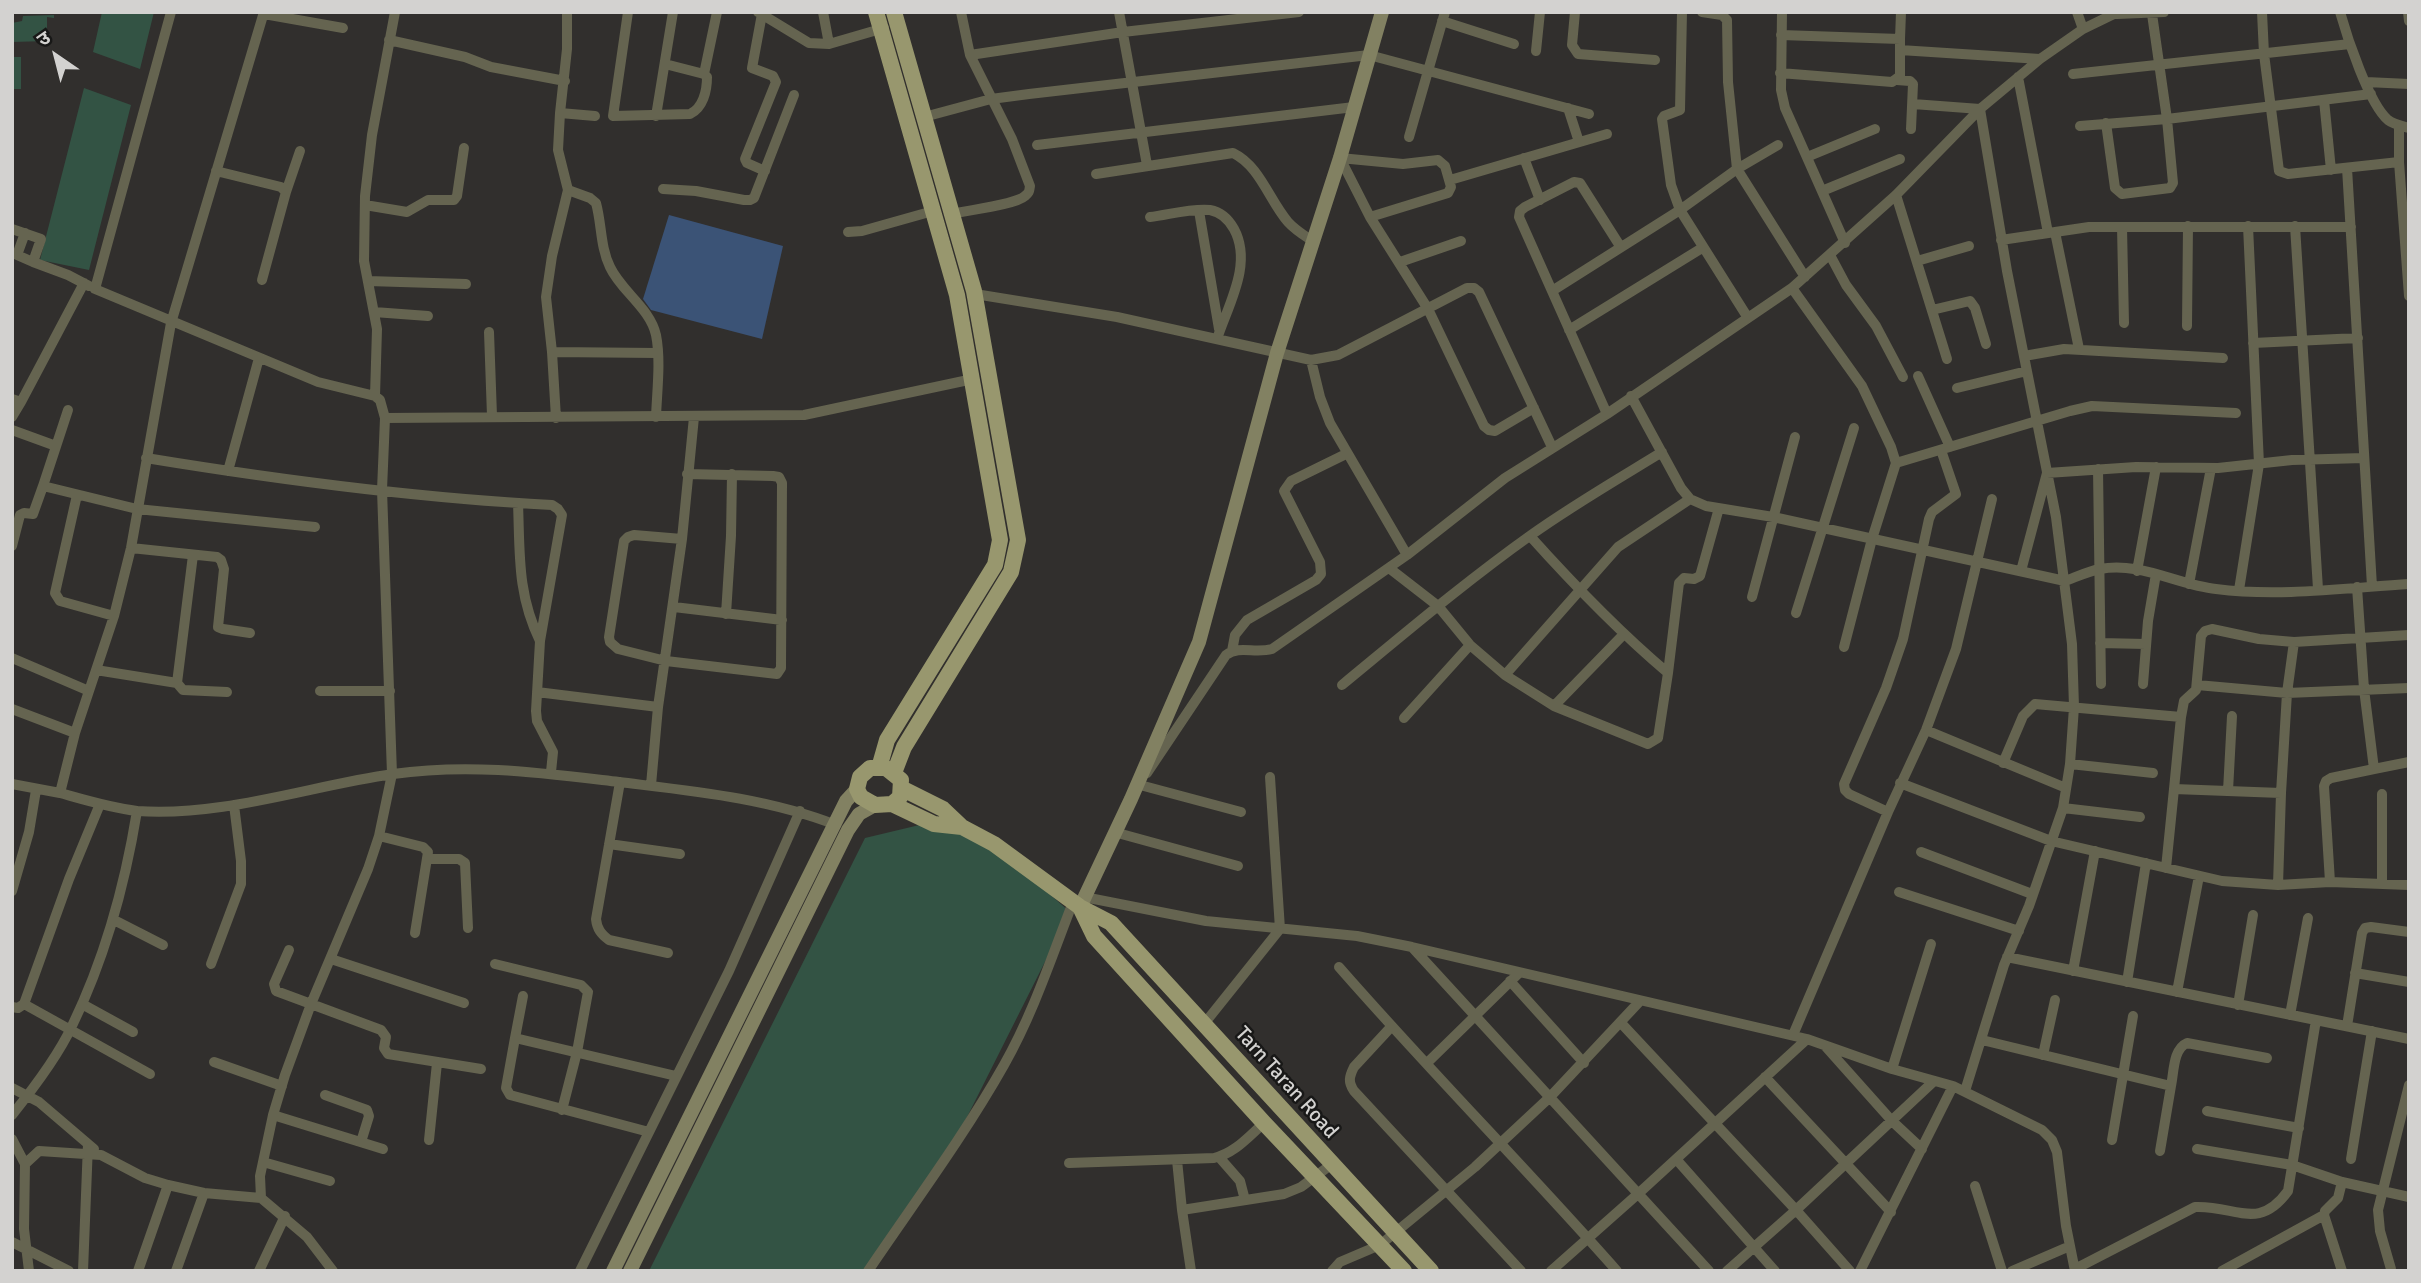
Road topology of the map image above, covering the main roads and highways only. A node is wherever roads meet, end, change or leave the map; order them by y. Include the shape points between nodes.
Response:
1 (876, 12) edge
2 (1382, 12) edge
3 (896, 19) edge
4 (939, 168) junction
5 (922, 173) junction
6 (891, 776) junction
7 (857, 789) junction
8 (884, 804) junction
9 (962, 827) junction
10 (1079, 902) junction
11 (614, 1271) edge
12 (630, 1271) edge
13 (1404, 1271) edge
14 (1431, 1271) edge

1 - 5 main road
2 - 10 main road via 1277,353 1199,642 1131,799
3 - 4 main road
4 - 5 main road
4 - 6 main road via 975,295 1018,540 1011,572
5 - 6 main road via 957,295 1000,540 995,565 887,740
6 - 7 main road via 870,768 860,777
6 - 8 main road via 901,797
6 - 9 main road via 943,809
7 - 8 main road via 861,797
7 - 11 main road via 846,801
8 - 9 main road via 934,824
8 - 12 main road via 859,814 848,830
9 - 10 main road
10 - 13 main road, Tarn Taran Road via 1094,936
10 - 14 main road, Tarn Taran Road via 1111,923

